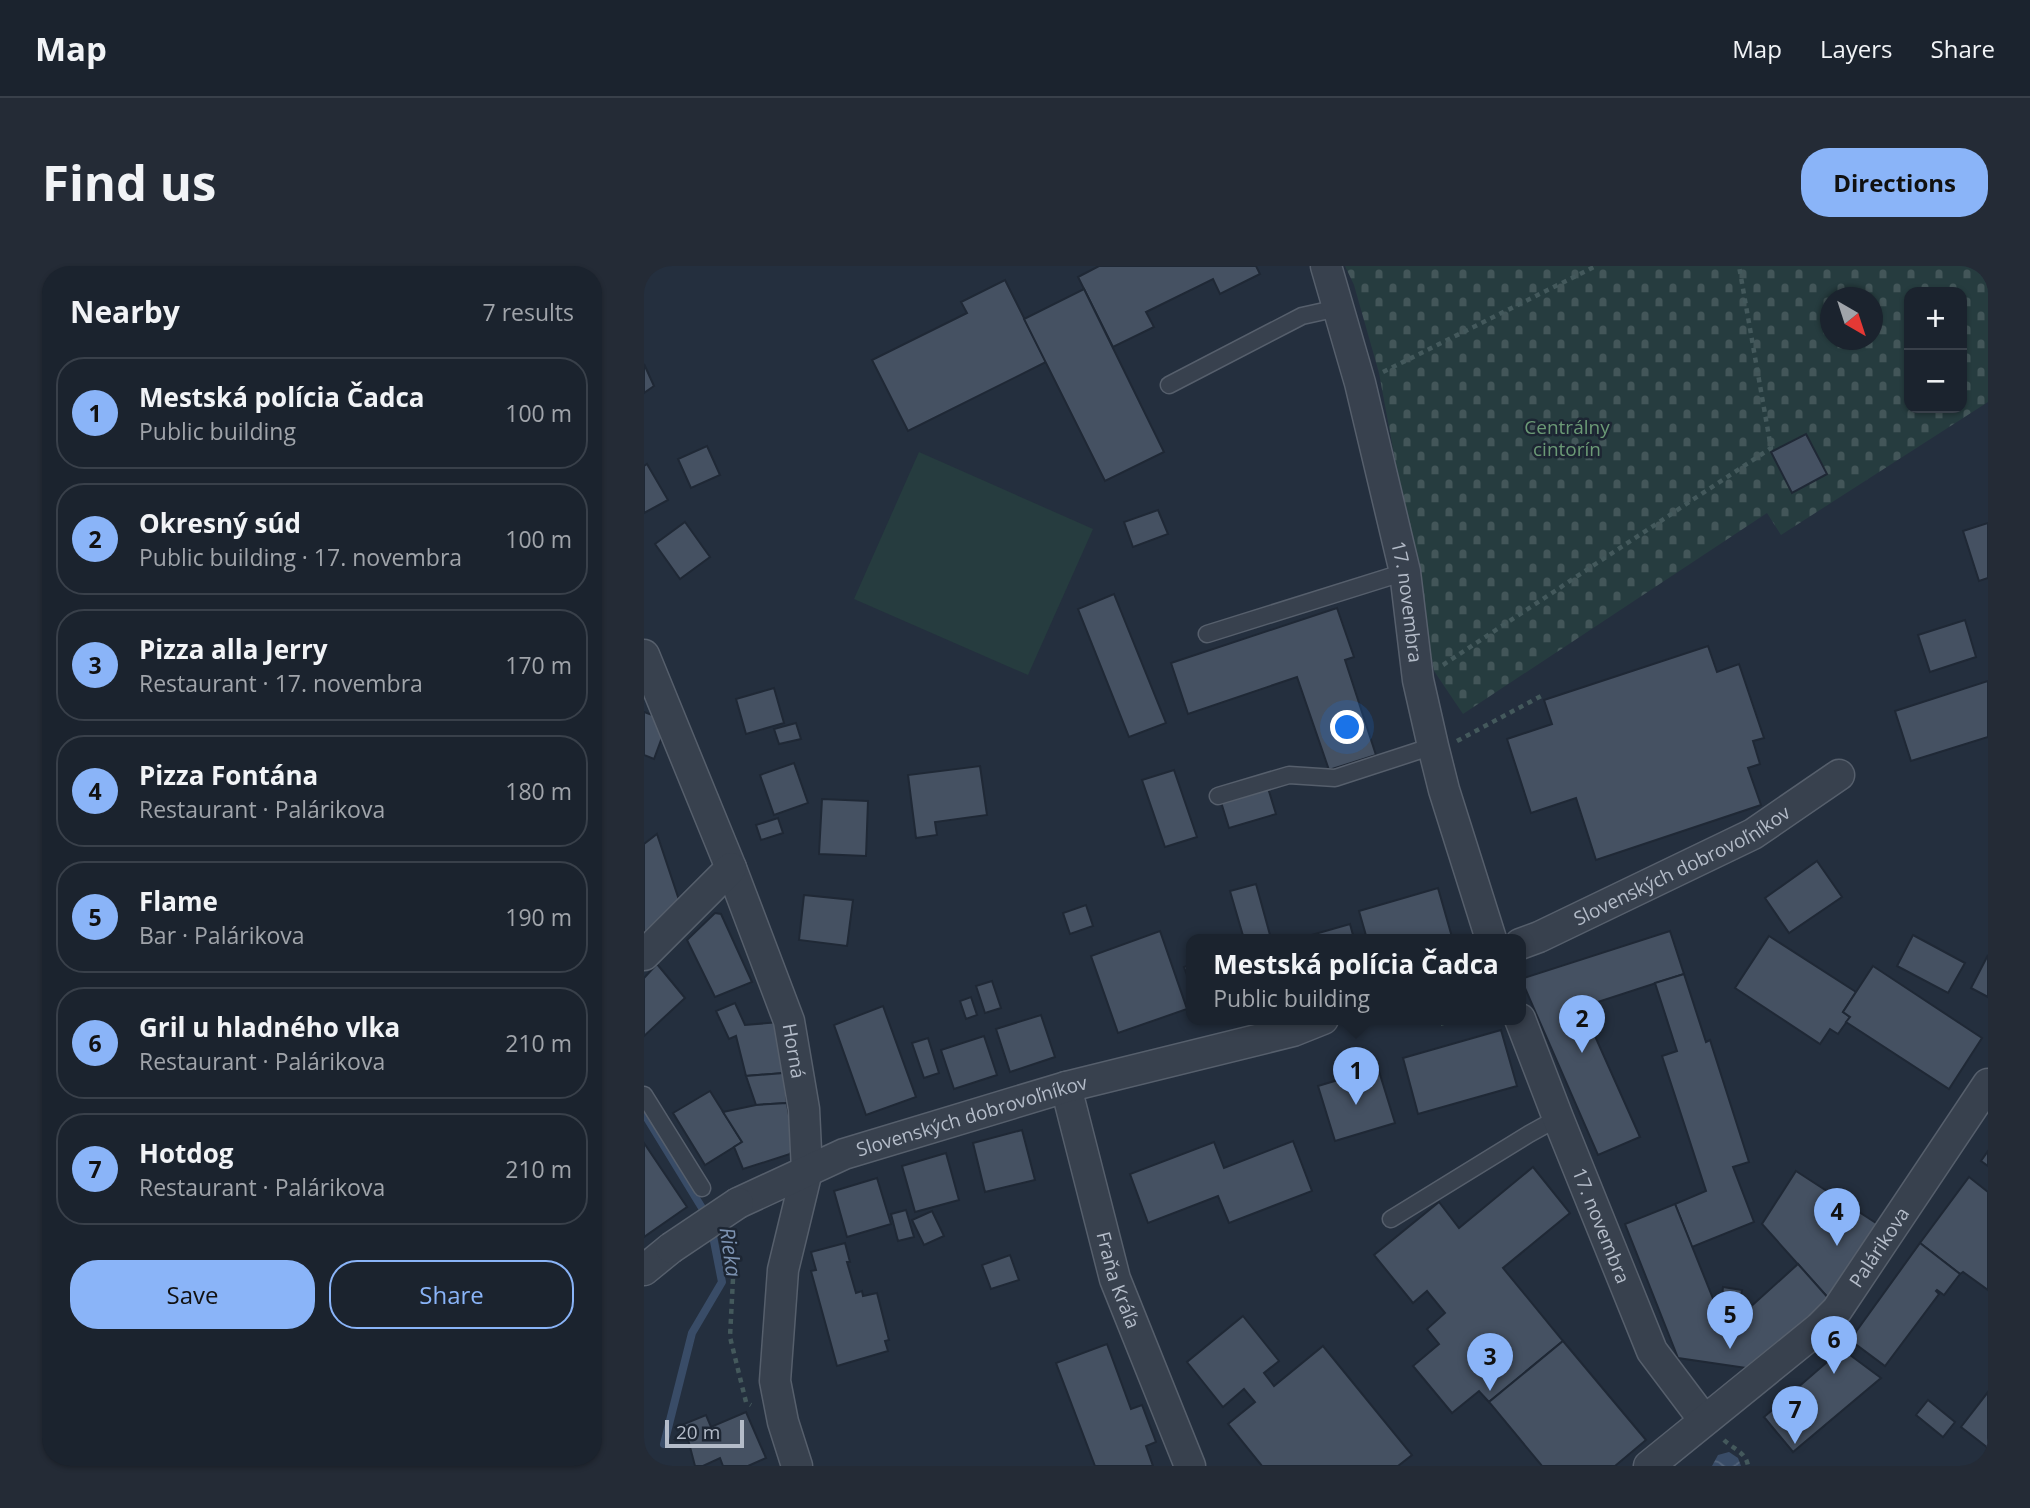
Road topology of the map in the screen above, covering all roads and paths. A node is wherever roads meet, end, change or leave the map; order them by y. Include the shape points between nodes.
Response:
1 (1326, 266) edge
2 (1596, 266) edge
3 (1740, 266) edge
4 (1980, 266) edge
5 (1988, 281) edge
6 (1338, 308) junction
7 (1360, 383) junction
8 (1169, 385) dead end
9 (1405, 572) junction
10 (1207, 634) dead end
11 (644, 655) edge
12 (1418, 680) junction
13 (1543, 695) dead end
14 (1433, 749) junction
15 (1839, 775) dead end
16 (1218, 796) dead end
17 (731, 868) junction
18 (1489, 934) edge
19 (1526, 942) edge
20 (644, 955) edge
21 (1308, 1025) edge
22 (1522, 1025) edge
23 (1988, 1084) edge
24 (1066, 1087) junction
25 (644, 1095) edge
26 (1558, 1118) junction
27 (807, 1171) junction
28 (702, 1188) dead end
29 (1391, 1219) dead end
30 (644, 1270) edge
31 (733, 1279) dead end
32 (1704, 1420) junction
33 (783, 1422) junction
34 (796, 1466) edge
35 (1190, 1466) edge
36 (1649, 1466) edge
37 (1748, 1466) edge

1 - 6 street, 17. novembra
2 - 7 path
3 - 12 path via 1771,448
4 - 5 path
6 - 7 street, 17. novembra
6 - 8 lane via 1302,316
7 - 9 street, 17. novembra
9 - 10 lane
9 - 12 street, 17. novembra
11 - 17 street, Horná
12 - 14 street, 17. novembra
13 - 14 path via 1469,736
14 - 16 lane via 1335,778 1289,775
14 - 18 street, 17. novembra
15 - 19 street, Slovenských dobrovoľníkov via 1753,834
17 - 20 street
17 - 27 street, Horná via 789,1021 804,1109
21 - 24 street, Slovenských dobrovoľníkov
22 - 26 street, 17. novembra
23 - 32 street, Palárikova via 1838,1310
24 - 27 street, Slovenských dobrovoľníkov via 842,1154
24 - 35 street, Fraňa Kráľa via 1115,1279
25 - 28 lane
26 - 29 lane
26 - 32 street, 17. novembra via 1652,1351
27 - 30 street, Slovenských dobrovoľníkov, bridge via 738,1203
27 - 33 street, Horná via 783,1270 775,1381
31 - 33 path via 730,1337 746,1402
32 - 36 street, Palárikova
32 - 37 path via 1742,1454
33 - 34 street, Horná

